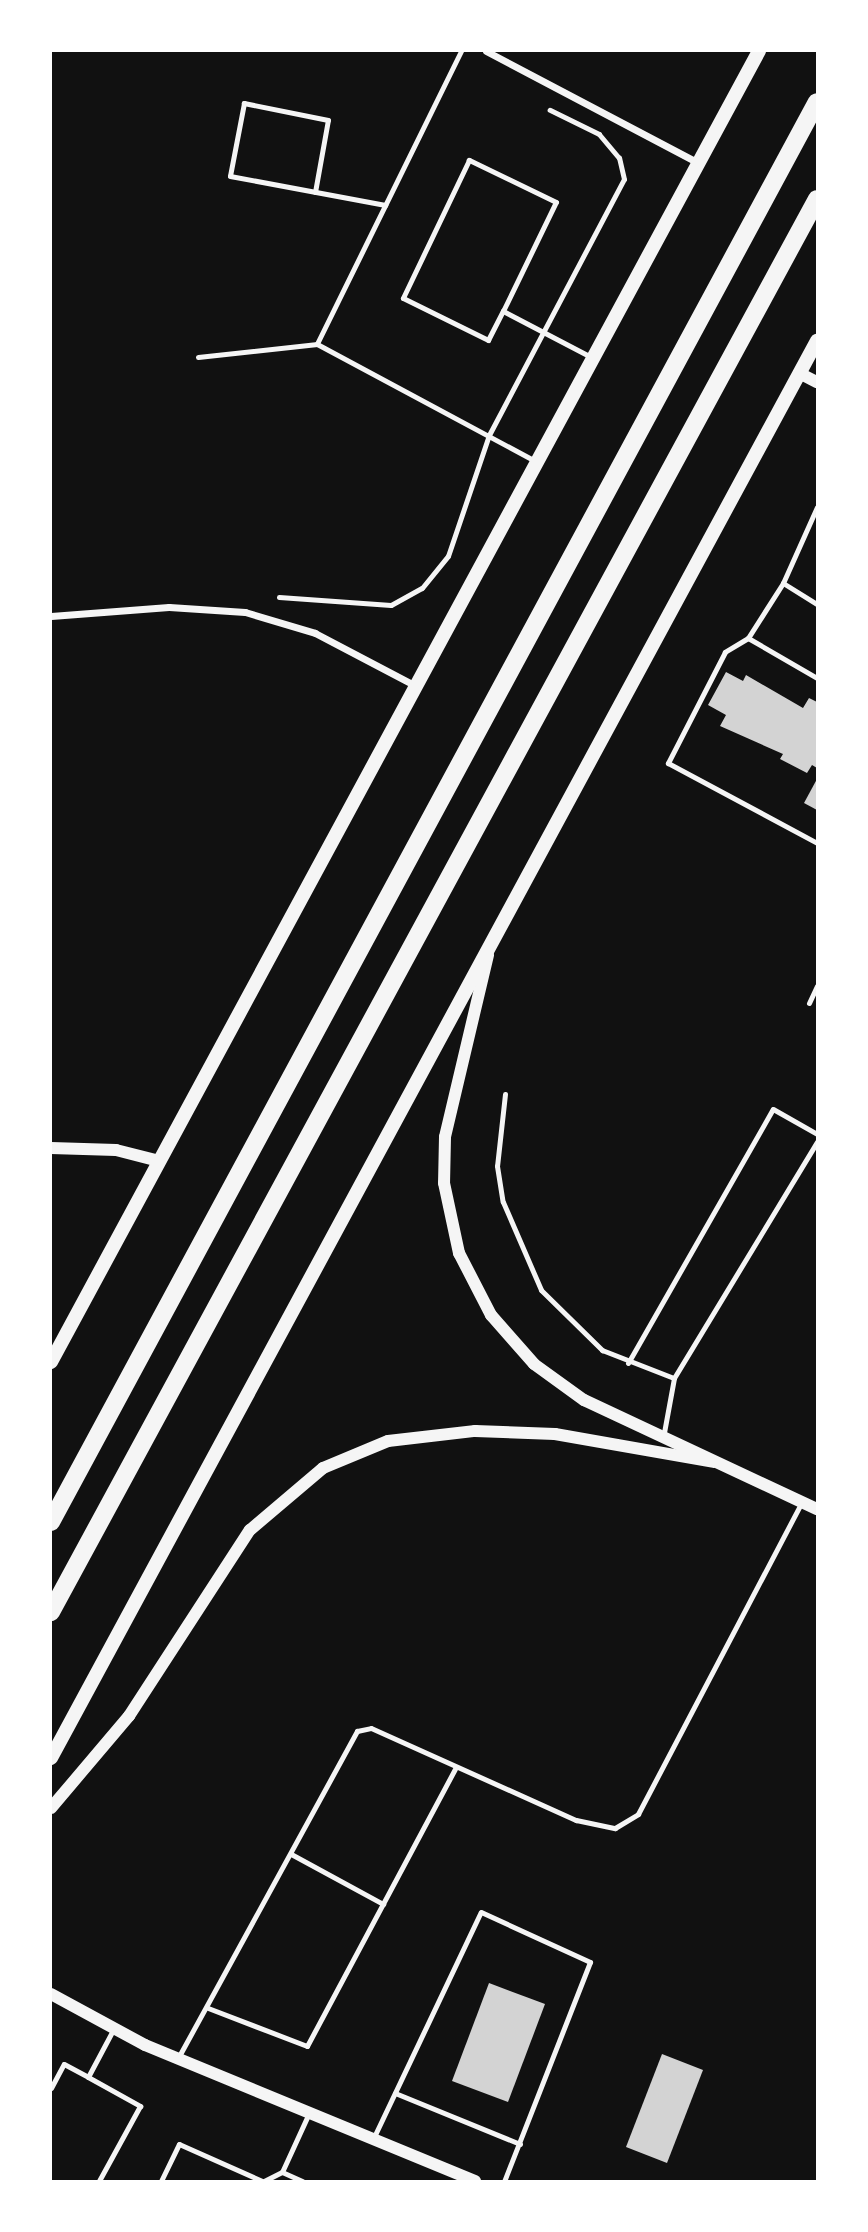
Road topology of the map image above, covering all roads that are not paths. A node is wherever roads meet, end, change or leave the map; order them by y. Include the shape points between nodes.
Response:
1 (461, 51) edge
2 (486, 51) edge
3 (759, 51) edge
4 (817, 102) edge
5 (550, 110) dead end
6 (698, 163) junction
7 (315, 192) junction
8 (817, 199) edge
9 (385, 205) junction
10 (503, 311) junction
11 (545, 334) junction
12 (817, 341) edge
13 (317, 344) junction
14 (198, 357) dead end
15 (593, 358) junction
16 (799, 373) junction
17 (817, 382) edge
18 (489, 435) junction
19 (537, 462) junction
20 (817, 507) edge
21 (783, 583) junction
22 (279, 597) dead end
23 (817, 604) edge
24 (51, 616) edge
25 (748, 638) junction
26 (817, 678) edge
27 (416, 686) junction
28 (817, 843) edge
29 (491, 945) junction
30 (817, 986) edge
31 (809, 1003) dead end
32 (505, 1094) dead end
33 (817, 1134) edge
34 (817, 1142) edge
35 (51, 1148) edge
36 (159, 1161) junction
37 (51, 1362) edge
38 (628, 1363) junction
39 (674, 1378) junction
40 (663, 1438) junction
41 (715, 1462) junction
42 (802, 1501) junction
43 (817, 1509) edge
44 (51, 1522) edge
45 (51, 1612) edge
46 (51, 1758) edge
47 (455, 1769) junction
48 (51, 1808) edge
49 (291, 1854) junction
50 (383, 1904) junction
51 (51, 1994) edge
52 (208, 2008) junction
53 (114, 2028) junction
54 (178, 2058) junction
55 (88, 2077) junction
56 (51, 2088) edge
57 (394, 2093) junction
58 (309, 2113) junction
59 (373, 2139) junction
60 (520, 2144) junction
61 (282, 2172) junction
62 (99, 2181) edge
63 (161, 2181) edge
64 (263, 2181) edge
65 (302, 2181) edge
66 (475, 2181) edge
67 (503, 2181) edge

1 - 9 lane
2 - 6 street
3 - 6 main road
4 - 44 highway
5 - 11 lane via 599,134 619,158 624,179
6 - 15 main road
7 - 7 lane via 230,176 244,103 328,120
7 - 9 lane
8 - 45 highway
9 - 13 lane
10 - 10 lane via 488,340 403,298 469,160 556,202
10 - 11 lane
11 - 15 lane
11 - 18 lane
12 - 16 main road
13 - 14 lane
13 - 18 lane
15 - 19 main road
16 - 17 street
16 - 29 main road
18 - 19 lane
18 - 22 lane via 448,556 422,588 391,605
19 - 27 main road
20 - 21 lane
21 - 23 lane
21 - 25 lane
24 - 27 street via 169,607 245,612 315,633
25 - 26 lane
25 - 28 lane via 725,652 668,763
27 - 36 main road
29 - 40 street via 445,1137 444,1183 459,1253 491,1315 534,1364 584,1400
29 - 46 main road
30 - 31 lane
32 - 38 lane via 497,1166 521,1254 567,1320
33 - 38 lane via 773,1108
34 - 39 lane
35 - 36 street via 116,1150
36 - 37 main road
38 - 39 lane
39 - 40 lane
40 - 41 street
41 - 42 street
41 - 48 street via 555,1434 475,1431 388,1441 323,1468 250,1530 129,1716
42 - 43 street
42 - 47 lane via 638,1814 615,1828 576,1820
47 - 49 lane via 371,1728 357,1731
47 - 50 lane
49 - 50 lane
49 - 52 lane
50 - 52 lane via 307,2046
51 - 53 street
52 - 54 lane
53 - 54 street
53 - 55 lane
54 - 58 street
55 - 56 lane via 64,2064
55 - 62 lane via 140,2106
57 - 59 lane
57 - 60 lane
57 - 60 lane via 481,1912 590,1962
58 - 59 street
58 - 61 lane
59 - 66 street
60 - 67 lane
61 - 64 lane
61 - 65 lane
63 - 64 lane via 179,2144

